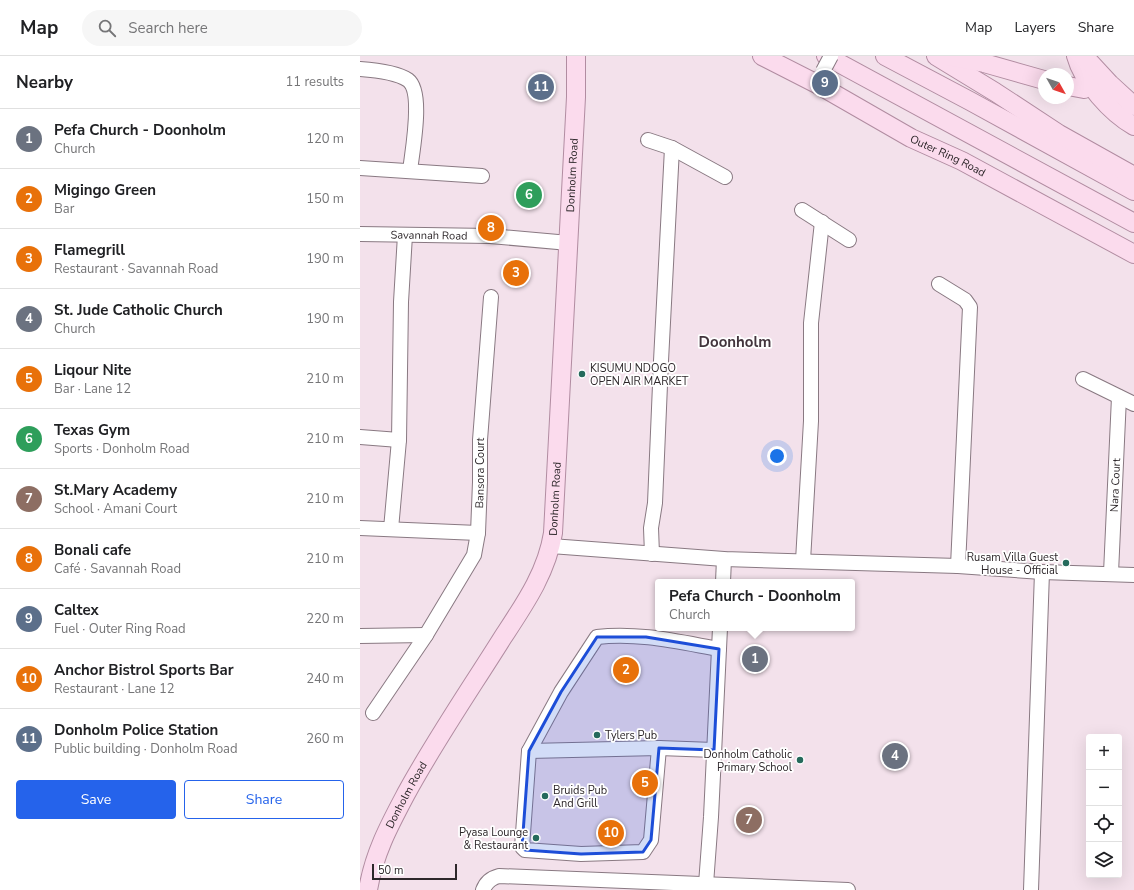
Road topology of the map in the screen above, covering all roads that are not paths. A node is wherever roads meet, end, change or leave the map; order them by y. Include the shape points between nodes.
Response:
1 (762, 56) edge
2 (831, 56) edge
3 (885, 56) edge
4 (936, 56) edge
5 (947, 56) edge
6 (1076, 56) edge
7 (1084, 56) edge
8 (577, 57) edge
9 (360, 69) edge
10 (822, 70) edge
11 (1038, 78) edge
12 (1134, 106) edge
13 (1132, 125) edge
14 (648, 140) dead end
15 (672, 148) junction
16 (360, 168) edge
17 (410, 171) junction
18 (482, 176) dead end
19 (725, 176) dead end
20 (1134, 176) edge
21 (1134, 191) edge
22 (802, 210) dead end
23 (822, 222) junction
24 (1134, 223) edge
25 (360, 234) edge
26 (405, 235) junction
27 (849, 240) dead end
28 (569, 243) junction
29 (1134, 254) edge
30 (939, 284) dead end
31 (491, 297) dead end
32 (1083, 379) dead end
33 (1119, 397) junction
34 (1134, 404) edge
35 (360, 437) edge
36 (399, 440) junction
37 (360, 528) edge
38 (391, 529) junction
39 (478, 533) junction
40 (551, 546) junction
41 (652, 554) junction
42 (724, 559) junction
43 (804, 561) junction
44 (958, 566) junction
45 (1042, 572) junction
46 (1111, 573) junction
47 (1134, 575) edge
48 (723, 579) edge
49 (720, 631) edge
50 (426, 635) junction
51 (360, 636) edge
52 (719, 649) junction
53 (372, 713) dead end
54 (659, 748) junction
55 (714, 750) junction
56 (529, 751) junction
57 (706, 884) junction
58 (635, 886) edge
59 (787, 889) edge
60 (368, 890) edge
61 (483, 890) edge
62 (848, 890) edge
63 (1031, 890) edge

1 - 10 main road, Outer Ring Road
2 - 10 street, bridge
3 - 21 main road
4 - 20 main road via 1059,134
5 - 11 main road via 984,63
6 - 13 main road via 1078,64 1107,105
7 - 12 main road
8 - 28 main road, Donholm Road
9 - 17 street via 390,72 408,80 414,88 416,122
10 - 24 main road, Outer Ring Road
10 - 29 main road, Outer Ring Road via 911,138 962,161
14 - 15 street
15 - 19 street
15 - 41 street via 655,503 651,528
16 - 17 street
17 - 18 street
22 - 23 street
23 - 27 street
23 - 43 street via 811,323 811,421
25 - 26 street, Savannah Road
26 - 28 street, Savannah Road via 490,236
26 - 36 street via 401,302
28 - 40 main road, Donholm Road
30 - 44 street via 965,300 970,307
31 - 39 street, Bansora Court via 480,440
32 - 33 street
33 - 34 street
33 - 46 street, Nara Court
35 - 36 street
36 - 38 street
37 - 38 street
38 - 39 street
39 - 50 street, Bansora Court via 474,555
40 - 41 street
40 - 60 main road, Donholm Road via 533,589 420,768 390,824 377,851
41 - 42 street
42 - 43 street
42 - 48 street
43 - 44 street
44 - 45 street
45 - 46 street
45 - 63 street
46 - 47 street
49 - 52 street
50 - 51 street
50 - 53 street, Bansora Court
52 - 55 street
52 - 56 street via 646,637 597,637 560,692
54 - 55 street
54 - 56 street
54 - 56 street via 651,840 643,852 581,854 525,850 522,847
55 - 57 street
57 - 58 street
57 - 59 street
58 - 61 street via 499,876 488,881
59 - 62 street

